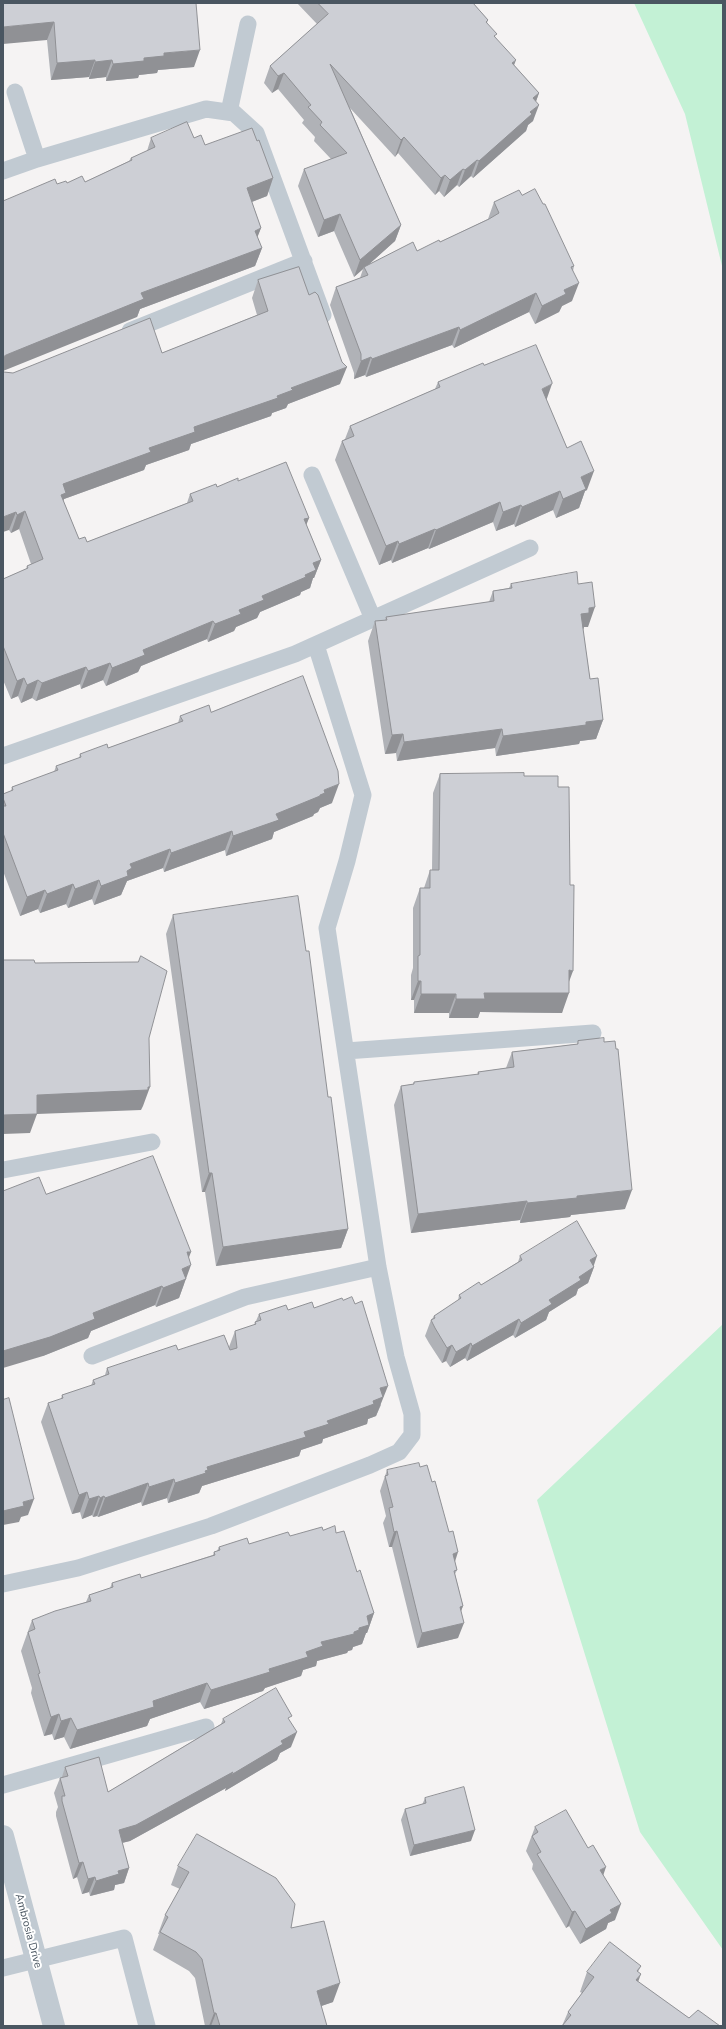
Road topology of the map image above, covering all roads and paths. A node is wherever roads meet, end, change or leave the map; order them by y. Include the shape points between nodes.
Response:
1 (248, 24) dead end
2 (15, 92) dead end
3 (228, 112) junction
4 (37, 159) junction
5 (3, 171) edge
6 (304, 261) junction
7 (329, 333) edge
8 (113, 338) edge
9 (312, 475) dead end
10 (530, 548) dead end
11 (373, 619) junction
12 (316, 645) junction
13 (3, 756) edge
14 (593, 1033) dead end
15 (346, 1051) junction
16 (152, 1142) dead end
17 (3, 1170) edge
18 (378, 1266) junction
19 (92, 1356) dead end
20 (3, 1584) edge
21 (206, 1727) dead end
22 (3, 1785) edge
23 (3, 1836) edge
24 (36, 1960) junction
25 (3, 1968) edge
26 (54, 2026) edge
27 (148, 2026) edge

1 - 3 lane
2 - 4 lane
3 - 4 lane via 206,110
3 - 6 lane via 234,113 256,133
4 - 5 lane
6 - 7 lane
6 - 8 lane
9 - 11 lane
10 - 11 lane
11 - 12 lane
12 - 13 lane
12 - 15 lane via 362,795 328,928
14 - 15 lane
15 - 18 lane
16 - 17 lane
18 - 19 lane via 245,1297
18 - 20 lane via 396,1357 412,1414 412,1435 399,1452 370,1466 211,1526 78,1568
21 - 22 lane
23 - 24 street, Ambrosia Drive
24 - 25 lane
24 - 26 street, Ambrosia Drive
24 - 27 lane via 124,1938

